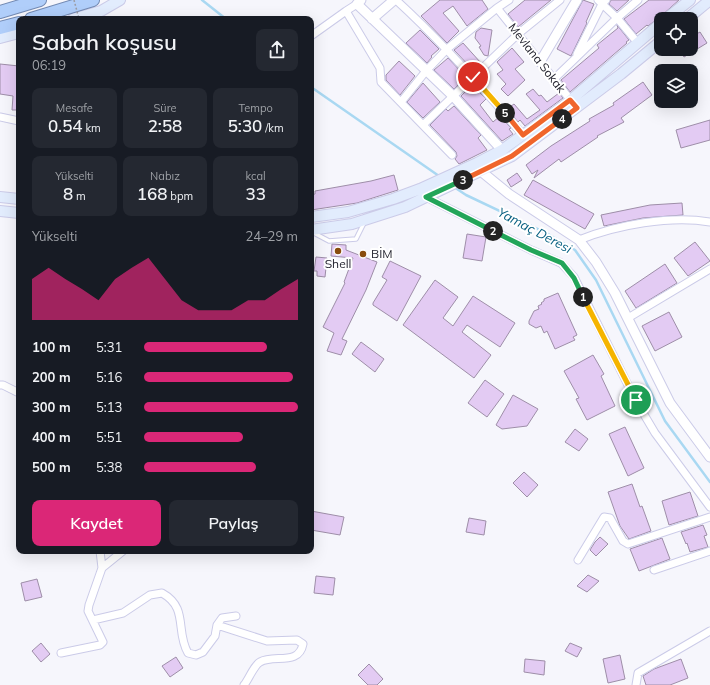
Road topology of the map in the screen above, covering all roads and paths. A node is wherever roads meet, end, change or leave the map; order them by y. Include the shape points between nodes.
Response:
1 (40, 0) edge
2 (74, 0) edge
3 (93, 0) edge
4 (120, 0) edge
5 (395, 0) edge
6 (560, 0) edge
7 (576, 0) edge
8 (638, 0) edge
9 (690, 0) edge
10 (710, 0) edge
11 (504, 1) edge
12 (602, 1) edge
13 (359, 2) edge
14 (497, 8) junction
15 (346, 11) junction
16 (571, 11) junction
17 (0, 12) edge
18 (675, 12) edge
19 (695, 12) edge
20 (100, 15) edge
21 (41, 16) edge
22 (78, 16) edge
23 (617, 18) junction
24 (372, 19) junction
25 (16, 24) edge
26 (0, 28) edge
27 (654, 29) edge
28 (314, 34) edge
29 (518, 34) junction
30 (16, 35) edge
31 (0, 39) edge
32 (16, 39) edge
33 (637, 42) junction
34 (654, 47) edge
35 (446, 49) junction
36 (573, 61) junction
37 (540, 62) junction
38 (426, 71) junction
39 (473, 77) junction
40 (554, 79) junction
41 (453, 96) junction
42 (401, 102) junction
43 (574, 104) junction
44 (0, 116) edge
45 (16, 120) edge
46 (423, 125) junction
47 (523, 135) junction
48 (502, 150) junction
49 (452, 155) dead end
50 (479, 167) junction
51 (423, 193) junction
52 (0, 197) edge
53 (16, 199) edge
54 (0, 211) edge
55 (16, 213) edge
56 (314, 217) edge
57 (365, 220) junction
58 (710, 222) edge
59 (314, 230) edge
60 (314, 233) edge
61 (579, 240) junction
62 (710, 269) edge
63 (628, 318) junction
64 (0, 384) edge
65 (16, 391) edge
66 (710, 457) edge
67 (710, 507) edge
68 (710, 517) edge
69 (710, 551) edge
70 (100, 554) edge
71 (119, 554) edge
72 (578, 560) dead end
73 (102, 568) junction
74 (654, 570) dead end
75 (236, 616) dead end
76 (93, 620) junction
77 (217, 625) junction
78 (710, 631) edge
79 (61, 653) dead end
80 (244, 685) edge
81 (636, 685) edge

1 - 17 highway
2 - 22 path, bridge
3 - 21 highway
4 - 20 main road
5 - 24 street
5 - 35 street
6 - 16 street
6 - 29 street
7 - 16 street
8 - 23 street
9 - 18 main road
10 - 19 main road
11 - 14 street
12 - 23 street
12 - 36 street
13 - 15 street
13 - 24 street
14 - 29 street, Mevlana Sokak
14 - 35 street
15 - 28 street
15 - 42 street via 380,68 381,82
16 - 37 street
23 - 33 street
23 - 36 street
24 - 38 street
25 - 26 highway
27 - 33 main road
29 - 37 street, Mevlana Sokak
29 - 39 street
30 - 31 main road
31 - 32 main road
33 - 43 main road
34 - 43 main road via 621,74
35 - 38 street
35 - 39 street
36 - 40 street
37 - 40 street, Mevlana Sokak
38 - 41 street
38 - 42 street
39 - 41 street
39 - 47 street
40 - 43 street, Mevlana Sokak
41 - 46 street
41 - 48 street
42 - 46 street
43 - 47 main road
43 - 50 main road via 512,156
44 - 45 street
46 - 49 street
47 - 48 main road
48 - 50 main road
50 - 51 main road
50 - 61 street via 509,194
51 - 56 main road via 348,212
51 - 57 main road via 405,207
51 - 67 street via 531,250 562,263 574,278 655,433
52 - 53 main road
54 - 55 main road
57 - 59 main road
57 - 60 lane via 356,239 329,241
58 - 61 street via 695,219 649,222 600,232
61 - 63 street via 596,262
62 - 63 street
63 - 66 street via 670,403
64 - 65 street
68 - 72 street via 628,544 623,541 610,518 604,517
69 - 74 street
70 - 73 street
71 - 73 street
73 - 76 street via 89,604 88,611
75 - 77 street via 222,618
76 - 77 street via 123,613 150,595 162,593 172,598 181,620 184,646 188,653 196,655 203,652 216,636
76 - 79 street via 103,642 100,645
77 - 80 street via 267,641 297,640 303,644 302,650 292,658 259,662
78 - 81 street via 638,673

